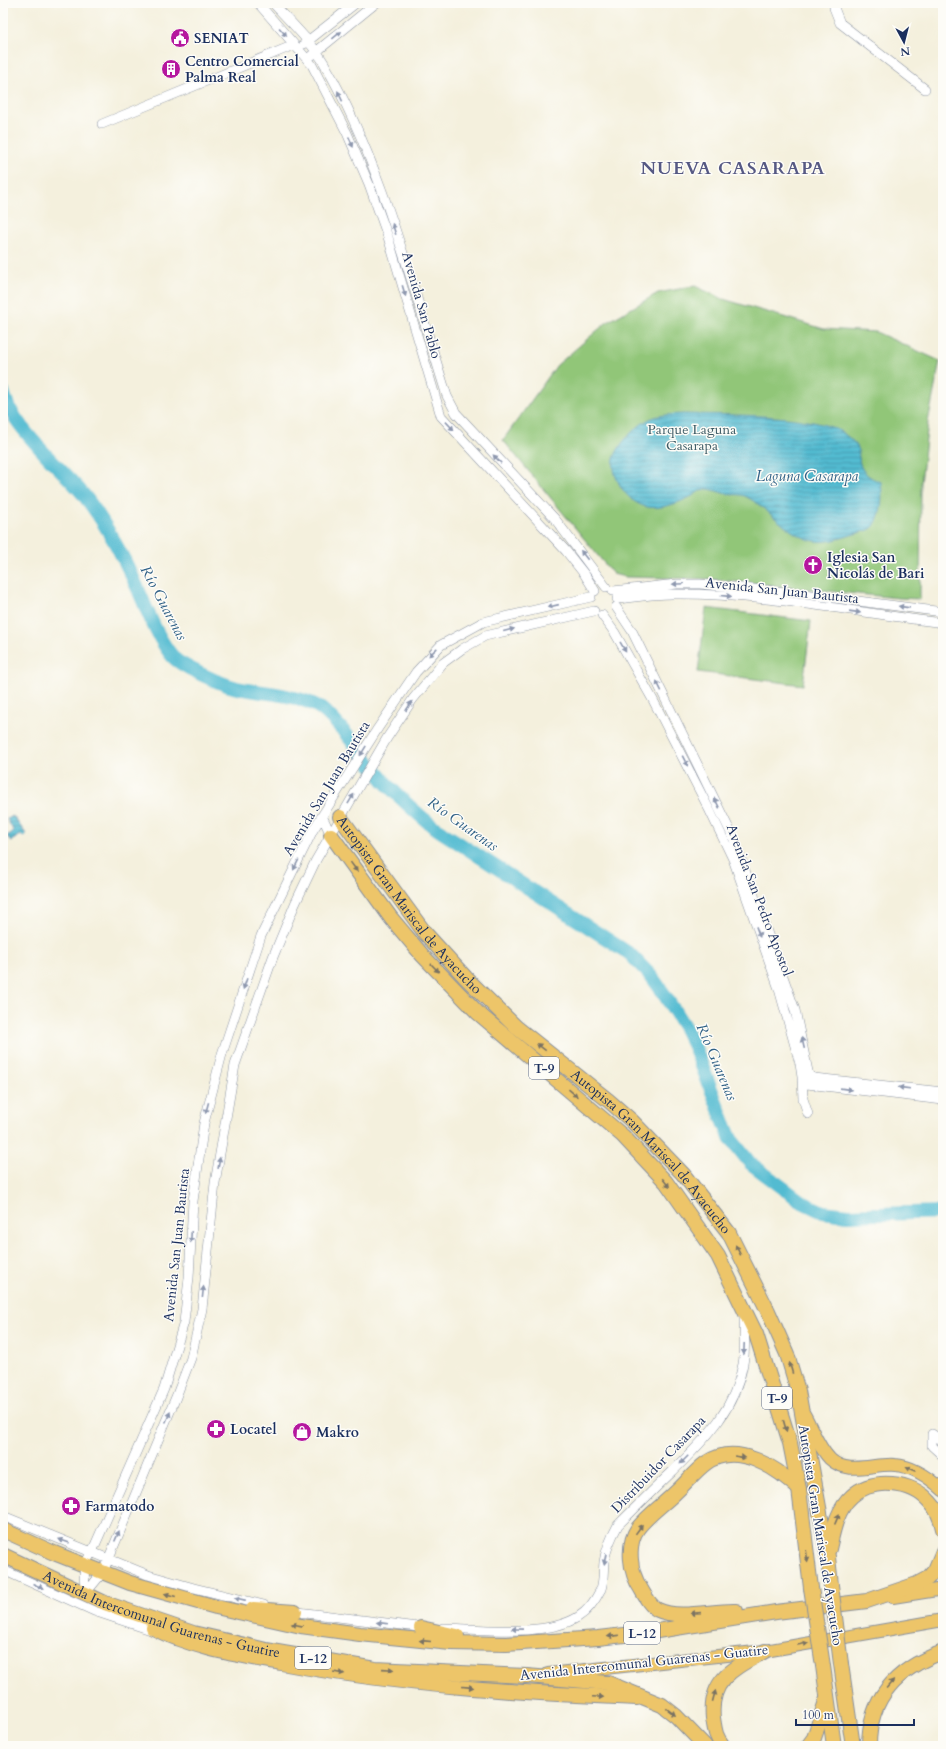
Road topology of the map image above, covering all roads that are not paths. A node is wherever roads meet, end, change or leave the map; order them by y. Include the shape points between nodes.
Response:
1 (258, 3) edge
2 (273, 3) edge
3 (356, 3) edge
4 (376, 3) edge
5 (835, 3) edge
6 (307, 41) junction
7 (296, 47) junction
8 (316, 52) junction
9 (307, 60) junction
10 (925, 89) dead end
11 (102, 124) dead end
12 (367, 153) junction
13 (358, 157) junction
14 (401, 266) junction
15 (447, 396) junction
16 (436, 402) junction
17 (593, 594) junction
18 (613, 596) junction
19 (943, 612) edge
20 (598, 613) junction
21 (943, 623) edge
22 (322, 816) junction
23 (340, 817) junction
24 (331, 835) junction
25 (802, 1077) junction
26 (815, 1082) junction
27 (943, 1092) edge
28 (943, 1100) edge
29 (808, 1114) dead end
30 (744, 1310) junction
31 (800, 1406) junction
32 (943, 1441) edge
33 (943, 1456) edge
34 (799, 1489) junction
35 (943, 1490) edge
36 (3, 1516) edge
37 (943, 1529) edge
38 (3, 1530) edge
39 (943, 1551) edge
40 (92, 1552) junction
41 (3, 1555) edge
42 (828, 1557) junction
43 (107, 1559) junction
44 (84, 1565) junction
45 (3, 1570) edge
46 (103, 1572) junction
47 (943, 1589) edge
48 (86, 1594) junction
49 (867, 1601) junction
50 (105, 1603) junction
51 (216, 1607) junction
52 (295, 1612) junction
53 (776, 1612) junction
54 (943, 1620) edge
55 (420, 1628) junction
56 (165, 1634) junction
57 (506, 1644) junction
58 (764, 1651) junction
59 (943, 1652) edge
60 (527, 1676) junction
61 (828, 1695) junction
62 (649, 1699) junction
63 (706, 1746) edge
64 (723, 1746) edge
65 (808, 1746) edge
66 (834, 1746) edge
67 (853, 1746) edge
68 (869, 1746) edge

1 -> 7 street, Avenida San Pablo
2 - 6 street, Avenida San Pablo
3 - 6 street
8 -> 4 street
5 - 10 street via 834,8 840,23
6 - 7 street
6 - 8 street, Avenida San Pablo
7 - 9 street, Avenida San Pablo
7 - 11 street
8 - 9 street
12 -> 8 street, Avenida San Pablo via 335,83
9 -> 13 street, Avenida San Pablo via 321,80
12 - 13 street
14 -> 12 street, Avenida San Pablo via 386,202
13 - 14 street, Avenida San Pablo
14 - 15 street, Avenida San Pablo
14 -> 16 street, Avenida San Pablo
15 - 16 street
18 -> 15 street, Avenida San Pablo via 555,519 456,414
16 -> 17 street, Avenida San Pablo via 441,416 562,546 585,575
17 - 18 street, Avenida San Juan Bautista
17 - 20 street via 591,606
17 -> 22 street, Avenida San Juan Bautista via 483,622 441,645 428,657 378,728
19 -> 18 street, Avenida San Juan Bautista via 790,592 700,584 676,584
18 - 20 street, Avenida San Juan Bautista via 610,613
18 -> 21 street, Avenida San Juan Bautista via 697,594
26 -> 18 street, Avenida San Pedro Apostol via 809,1076 795,1010 734,837
23 -> 20 street, Avenida San Juan Bautista via 413,699 443,663 485,636
20 -> 25 street, Avenida San Pedro Apostol via 615,633 653,700 733,859 779,989
22 - 23 street, Autopista Gran Mariscal de Ayacucho
22 - 24 street, Autopista Gran Mariscal de Ayacucho / T-9
22 -> 40 street, Avenida San Juan Bautista via 262,936 222,1054 204,1122 193,1201 190,1278 184,1322 164,1389
23 - 24 street, Avenida San Juan Bautista
31 -> 23 highway, Autopista Gran Mariscal de Ayacucho / T-9 via 787,1354 765,1304 729,1233 683,1174 609,1100 516,1027 466,978 425,933
24 -> 30 highway, Autopista Gran Mariscal de Ayacucho / T-9 via 391,918 478,1013 623,1136 666,1182 718,1256
43 -> 24 street, Avenida San Juan Bautista via 191,1358 202,1309 215,1183 235,1065 295,904
25 - 26 street via 807,1084
25 - 29 street, Avenida San Pedro Apostol via 803,1099
27 -> 26 street
26 -> 28 street
30 -> 34 highway, Autopista Gran Mariscal de Ayacucho / T-9 via 756,1334 772,1384 790,1443
30 -> 55 street, Distribuidor Casarapa via 743,1363 736,1391 724,1414 701,1443 618,1525 604,1561 602,1587 580,1616 558,1626 530,1630
35 -> 31 main road via 919,1472 897,1465 858,1468 837,1464 821,1447
31 - 42 highway, Autopista Gran Mariscal de Ayacucho / T-9
32 - 33 street via 932,1434 932,1446
53 -> 34 highway via 763,1610 692,1614 666,1613 656,1609 634,1576 631,1556 634,1536 638,1528 707,1462 717,1458 728,1455 759,1461 772,1467
34 -> 61 highway, Autopista Gran Mariscal de Ayacucho / T-9, bridge
40 -> 36 street
42 -> 37 highway via 834,1526 843,1507 852,1495 870,1486 896,1484 914,1490 930,1501 941,1519
38 - 44 highway, Avenida Intercomunal Guarenas - Guatire / L-12
39 - 49 highway via 935,1570 928,1578
40 - 43 street
40 - 44 street, Avenida San Juan Bautista
41 - 48 highway, Avenida Intercomunal Guarenas - Guatire / L-12
42 - 67 highway, Autopista Gran Mariscal de Ayacucho / T-9, bridge
43 - 46 street, Avenida San Juan Bautista
52 -> 43 street via 186,1586
44 - 46 highway, Avenida Intercomunal Guarenas - Guatire / L-12
44 - 48 street
45 -> 56 street, Avenida Intercomunal Guarenas - Guatire via 94,1611
46 - 48 street, Avenida San Juan Bautista
51 -> 46 highway, Avenida Intercomunal Guarenas - Guatire / L-12 via 152,1590
47 - 49 main road, Avenida Intercomunal Guarenas - Guatire
48 - 50 highway, Avenida Intercomunal Guarenas - Guatire / L-12
49 - 53 highway, Avenida Intercomunal Guarenas - Guatire
50 - 56 highway
50 -> 60 highway, Avenida Intercomunal Guarenas - Guatire / L-12 via 193,1633 266,1650 376,1669
51 - 52 highway
57 -> 51 highway, Avenida Intercomunal Guarenas - Guatire / L-12 via 451,1643 360,1634 294,1624
55 -> 52 street
53 -> 57 highway, Avenida Intercomunal Guarenas - Guatire / L-12 via 651,1632
58 -> 54 main road, Avenida Intercomunal Guarenas - Guatire / L-12
55 - 57 highway
56 -> 62 highway via 243,1656 399,1682
58 - 60 main road, Avenida Intercomunal Guarenas - Guatire / L-12
64 -> 58 highway via 716,1736 712,1703 716,1689 726,1676
68 -> 59 highway via 872,1717 882,1694 911,1666
60 - 62 highway via 608,1683
61 - 65 highway via 814,1738
61 - 66 highway, Autopista Gran Mariscal de Ayacucho / T-9
62 -> 63 highway via 676,1716

